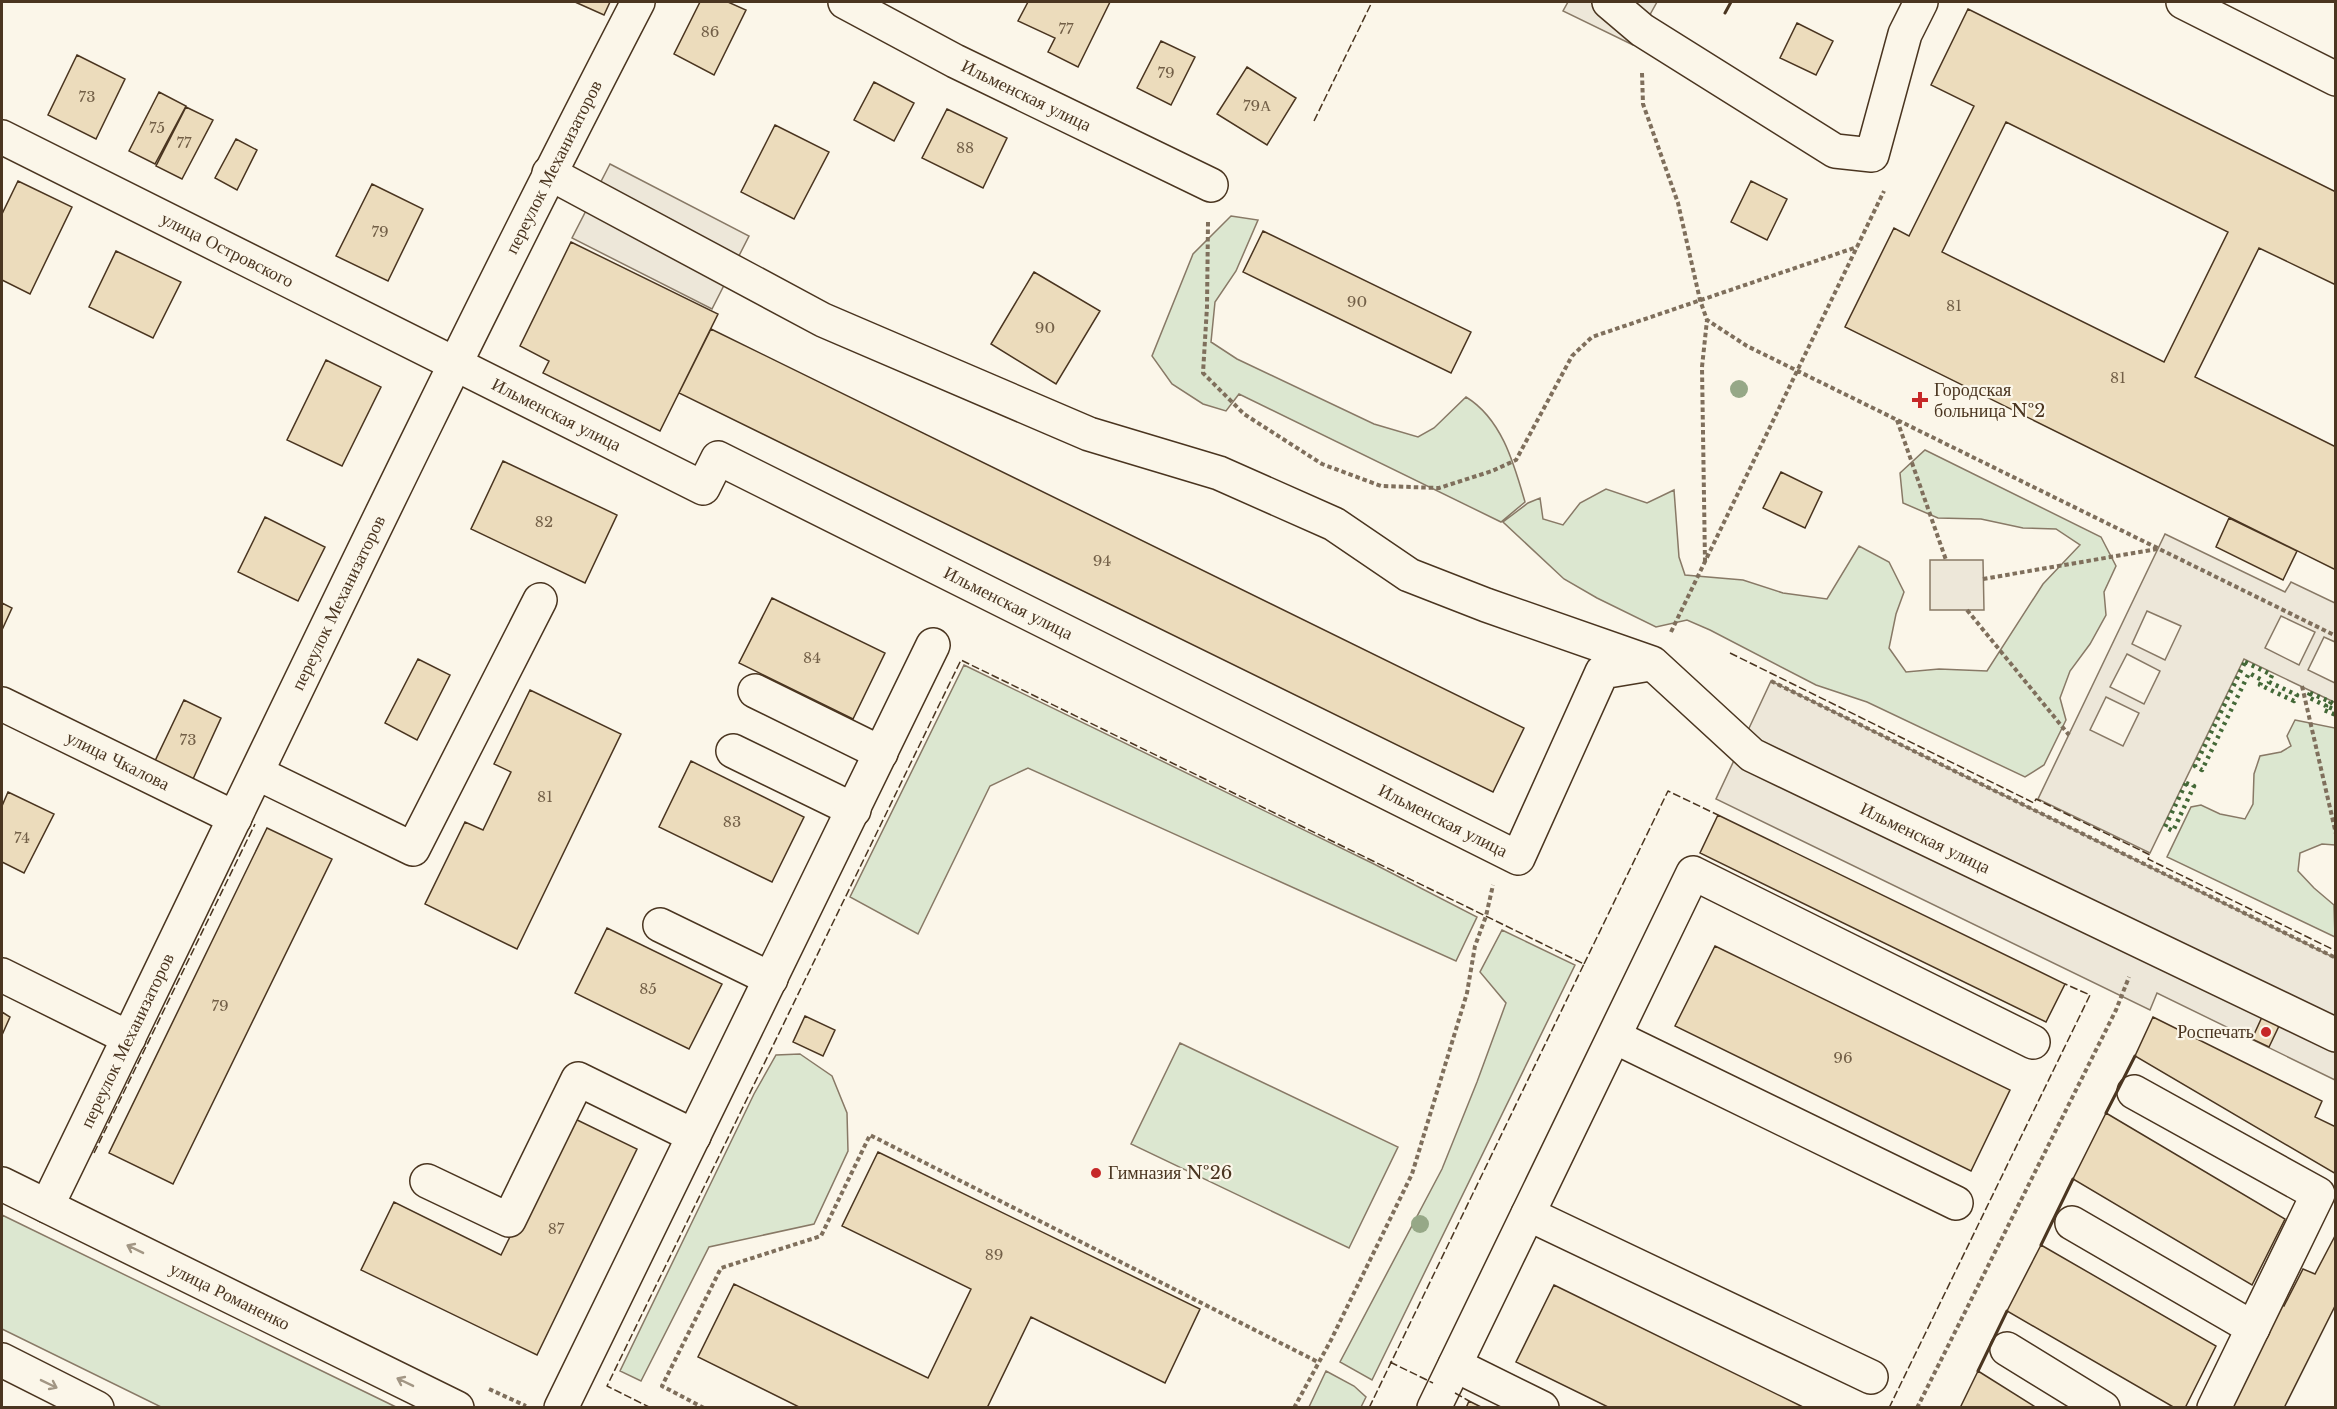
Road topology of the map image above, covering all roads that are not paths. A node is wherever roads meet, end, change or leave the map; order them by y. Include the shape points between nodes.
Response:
1 (638, 2) edge
2 (845, 2) edge
3 (1609, 2) edge
4 (1921, 2) edge
5 (2183, 2) edge
6 (2336, 79) edge
7 (2, 137) edge
8 (549, 173) junction
9 (1211, 185) road end
10 (454, 364) junction
11 (540, 600) dead end
12 (933, 645) dead end
13 (1652, 663) junction
14 (755, 691) dead end
15 (2, 704) edge
16 (733, 751) dead end
17 (881, 753) junction
18 (257, 773) junction
19 (854, 810) junction
20 (235, 818) junction
21 (660, 925) dead end
22 (2, 975) edge
23 (771, 978) junction
24 (2336, 1035) edge
25 (1615, 1037) junction
26 (129, 1038) junction
27 (2033, 1041) dead end
28 (2134, 1092) dead end
29 (694, 1136) junction
30 (428, 1181) dead end
31 (2, 1184) edge
32 (1956, 1203) dead end
33 (47, 1206) junction
34 (1528, 1214) junction
35 (2072, 1223) dead end
36 (2253, 1328) junction
37 (2007, 1349) dead end
38 (2, 1360) edge
39 (1455, 1365) junction
40 (1872, 1377) dead end
41 (97, 1407) edge
42 (457, 1407) edge
43 (561, 1407) edge
44 (1434, 1407) edge
45 (1542, 1407) edge
46 (2103, 1407) edge
47 (2214, 1407) edge

1 - 8 street, переулок Механизаторов
2 - 9 street, Ильменская улица via 955,61
3 - 4 street via 1642,30 1835,151 1872,155 1905,34
5 - 6 street
7 - 10 street, улица Островского
8 - 10 street, переулок Механизаторов
8 - 13 street via 823,320 1089,434 1229,478 1334,524 1408,576
10 - 13 street, Ильменская улица via 703,488 717,458 1518,858 1602,672
10 - 18 street, переулок Механизаторов
11 - 18 street via 413,849
12 - 17 street
13 - 24 street, Ильменская улица via 1752,754
14 - 17 street
15 - 20 street, улица Чкалова
16 - 19 street
17 - 19 street
18 - 20 street, переулок Механизаторов
19 - 23 street
20 - 26 street, переулок Механизаторов
21 - 23 street
22 - 26 street
23 - 29 street
25 - 27 street via 1694,873
25 - 32 street
25 - 34 street
26 - 33 street, переулок Механизаторов
28 - 36 street via 2318,1194
29 - 30 street via 578,1079 509,1220
29 - 43 street
31 - 33 street, улица Романенко
42 -> 33 street, улица Романенко
34 - 39 street
34 - 40 street
35 - 36 street
36 - 47 street
37 - 46 street
38 -> 41 street
39 - 44 street
39 - 45 street

